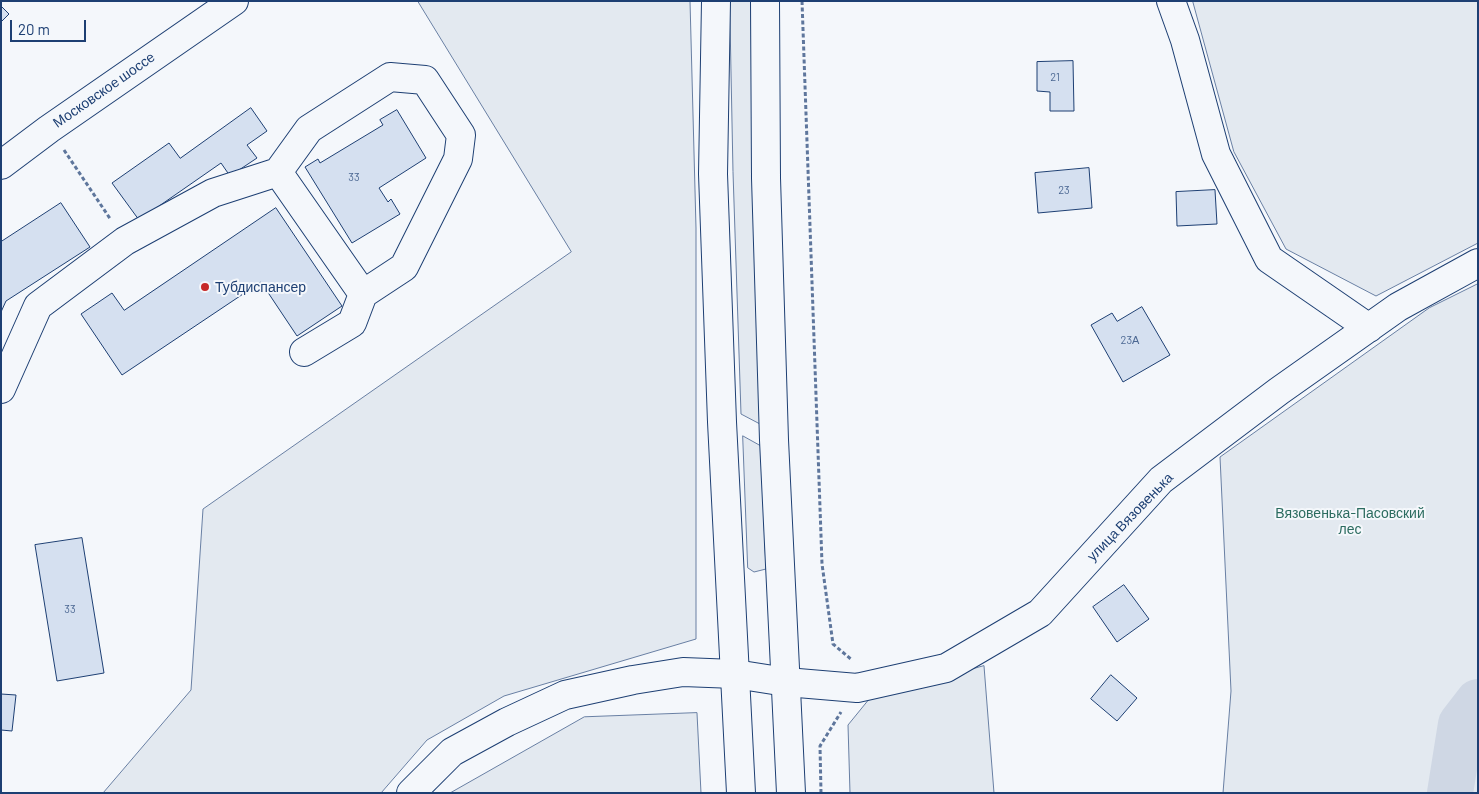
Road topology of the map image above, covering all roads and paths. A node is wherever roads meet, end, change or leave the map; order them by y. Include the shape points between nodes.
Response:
1 (234, 1) edge
2 (716, 1) edge
3 (765, 1) edge
4 (802, 1) edge
5 (1171, 1) edge
6 (66, 154) dead end
7 (1, 165) edge
8 (278, 172) junction
9 (125, 241) junction
10 (1478, 263) edge
11 (363, 294) junction
12 (1369, 328) junction
13 (304, 352) dead end
14 (1, 388) edge
15 (735, 674) junction
16 (786, 682) junction
17 (857, 688) junction
18 (411, 793) edge
19 (741, 793) edge
20 (791, 793) edge
21 (821, 793) edge

1 - 7 main road, Московское шоссе
2 - 15 main road via 713,174
3 - 16 main road via 766,178 774,440
4 - 17 path via 822,564 833,644 858,665
5 - 12 main road via 1216,154 1269,259
6 - 9 path
8 - 9 main road via 213,193
8 - 11 main road
8 - 11 main road via 309,129 390,77 425,80 461,135 458,158 404,267
9 - 14 main road via 38,306
10 - 12 main road, улица Вязовенька via 1398,307
11 - 13 main road via 352,323
12 - 17 main road, улица Вязовенька via 1161,480 1040,613 946,668
15 - 16 main road, улица Вязовенька
15 - 18 main road, улица Вязовенька via 683,672 565,695 452,752
15 - 19 main road
16 - 17 main road, улица Вязовенька
16 - 20 main road
17 - 21 path via 820,746

